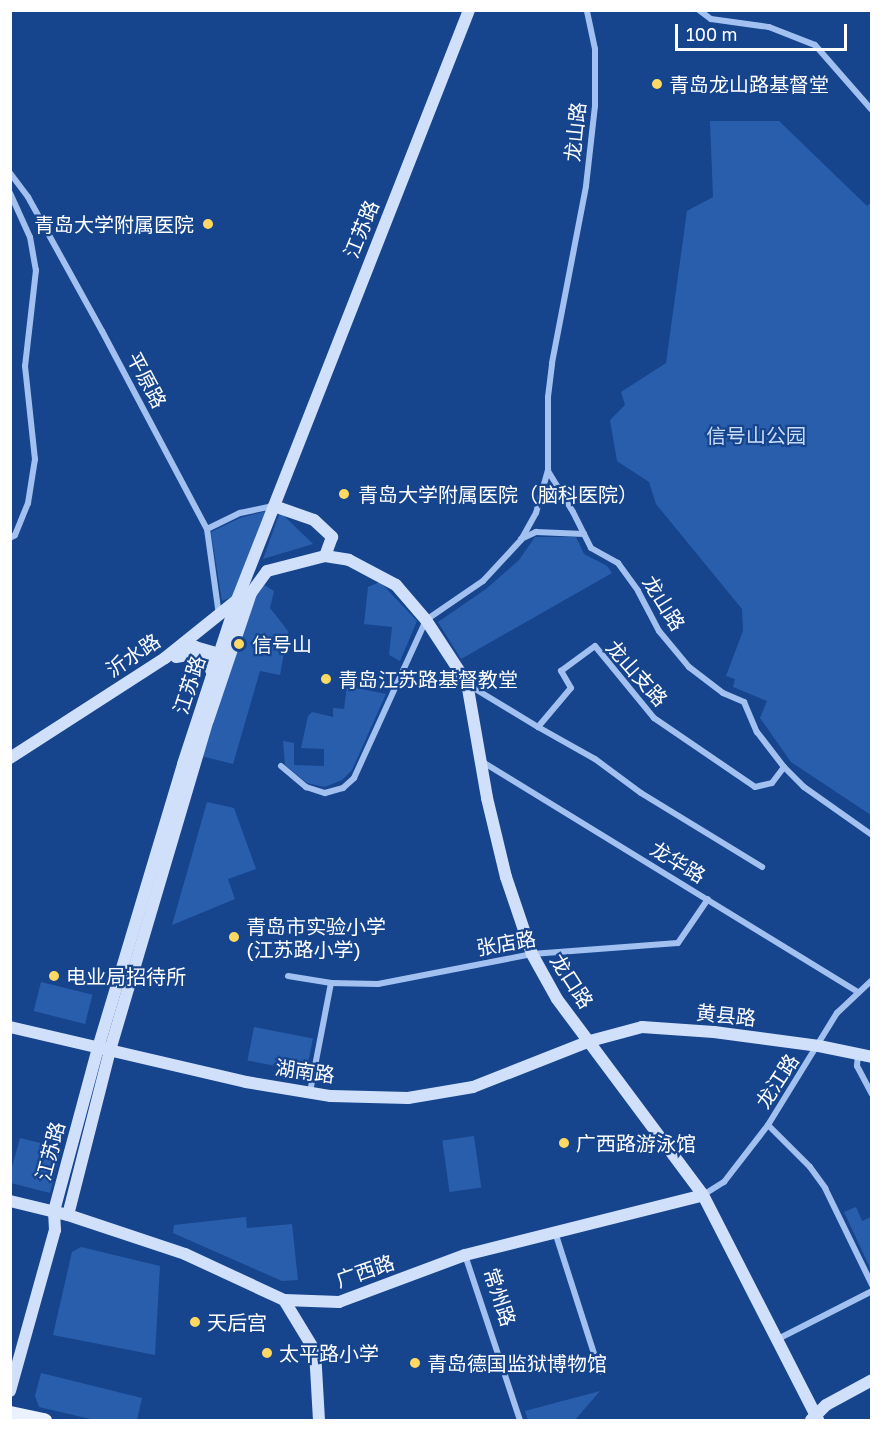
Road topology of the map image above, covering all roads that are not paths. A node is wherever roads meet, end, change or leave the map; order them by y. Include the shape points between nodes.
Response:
1 (469, 10) edge
2 (587, 10) edge
3 (699, 10) edge
4 (872, 110) edge
5 (10, 173) edge
6 (10, 193) edge
7 (548, 471) junction
8 (274, 506) junction
9 (207, 529) junction
10 (584, 534) junction
11 (332, 537) junction
12 (10, 538) edge
13 (521, 540) junction
14 (256, 552) junction
15 (325, 556) junction
16 (349, 560) junction
17 (267, 571) junction
18 (237, 600) junction
19 (219, 616) junction
20 (426, 620) junction
21 (218, 657) junction
22 (165, 658) junction
23 (219, 675) junction
24 (467, 683) junction
25 (538, 727) junction
26 (10, 758) edge
27 (480, 760) junction
28 (280, 766) dead end
29 (784, 767) junction
30 (872, 835) edge
31 (762, 867) dead end
32 (708, 899) junction
33 (532, 954) junction
34 (288, 976) dead end
35 (872, 980) edge
36 (331, 983) junction
37 (858, 992) junction
38 (10, 1028) edge
39 (590, 1041) junction
40 (819, 1046) junction
41 (104, 1049) junction
42 (858, 1054) junction
43 (872, 1057) edge
44 (310, 1092) junction
45 (872, 1094) edge
46 (768, 1125) junction
47 (704, 1195) junction
48 (10, 1201) edge
49 (54, 1211) junction
50 (68, 1215) junction
51 (555, 1232) junction
52 (465, 1255) junction
53 (872, 1285) edge
54 (872, 1291) edge
55 (284, 1300) junction
56 (776, 1340) junction
57 (600, 1372) dead end
58 (872, 1380) edge
59 (10, 1391) edge
60 (10, 1413) edge
61 (814, 1419) edge
62 (44, 1420) edge
63 (319, 1420) edge
64 (520, 1420) edge

1 - 8 main road, 江苏路
2 - 7 street, 龙山路 via 594,49 596,106 584,197 552,363
3 - 4 street via 711,19 769,27 815,45
5 - 9 street, 平原路 via 28,197
6 - 12 street via 30,237 36,270 25,366 35,459 28,503 15,535
7 - 10 street, 龙山路
7 - 13 street, 龙山路 via 536,513
8 - 9 street via 240,513
8 - 11 main road, 龙口路 via 314,520
8 - 14 main road, 江苏路
9 - 19 street, 平原路
10 - 13 street via 536,532
10 - 29 street, 龙山路 via 591,548 618,563 659,632 689,667 723,693 744,702 757,732
11 - 15 main road
11 - 16 main road, 龙口路
13 - 20 street, 龙山路 via 483,581
14 - 17 main road via 258,564
14 - 18 main road, 江苏路
15 - 16 main road, 龙口路
15 - 17 main road, 龙口路
16 - 20 main road, 龙口路 via 396,585
17 - 18 main road, 沂水路
17 - 23 main road, 江苏路 via 251,593
18 - 19 main road, 沂水路
18 - 21 main road, 江苏路
19 - 22 main road, 沂水路
20 - 24 main road, 龙口路
20 - 28 street via 354,778 343,788 325,793 306,787
21 - 22 main road via 195,647
21 - 23 main road, 江苏路
22 - 23 main road via 187,655 206,660
22 - 26 main road, 沂水路
23 - 41 main road, 江苏路
24 - 25 street
24 - 27 main road, 龙口路
25 - 29 street, 龙山支路 via 571,688 561,671 595,646 654,718 755,787 772,783
25 - 31 street
27 - 32 street, 龙华路
27 - 33 main road, 龙口路 via 506,877
29 - 30 street, 龙山路 via 804,787
32 - 33 street, 张店路 via 678,943
32 - 37 street, 龙华路
33 - 36 street, 张店路 via 378,984
33 - 39 main road, 龙口路 via 556,999
34 - 36 street, 张店路
35 - 37 street, 龙江路
36 - 44 street
37 - 40 street, 龙江路 via 837,1013
38 - 41 main road, 湖南路
39 - 40 main road, 黄县路 via 642,1027
39 - 44 main road, 湖南路 via 462,1089 408,1098
39 - 47 main road, 龙口路
40 - 42 main road, 黄县路
40 - 46 street, 龙江路
41 - 44 main road, 湖南路 via 246,1082
41 - 49 main road, 江苏路
41 - 50 main road, 江苏路
42 - 43 main road, 黄县路
42 - 45 street via 856,1066
46 - 47 street, 龙江路 via 724,1182
46 - 53 street via 825,1188
47 - 51 main road, 广西路
47 - 56 main road, 龙口路
48 - 49 main road, 广西路
49 - 50 main road, 广西路
49 - 59 main road, 江苏路 via 55,1230
50 - 55 main road, 广西路 via 186,1254
51 - 52 main road, 广西路
51 - 57 street
52 - 55 main road, 广西路 via 339,1302
52 - 64 street, 常州路
54 - 56 street
55 - 63 main road via 315,1351
56 - 61 main road, 龙口路
58 - 61 main road via 826,1405
60 - 62 main road

